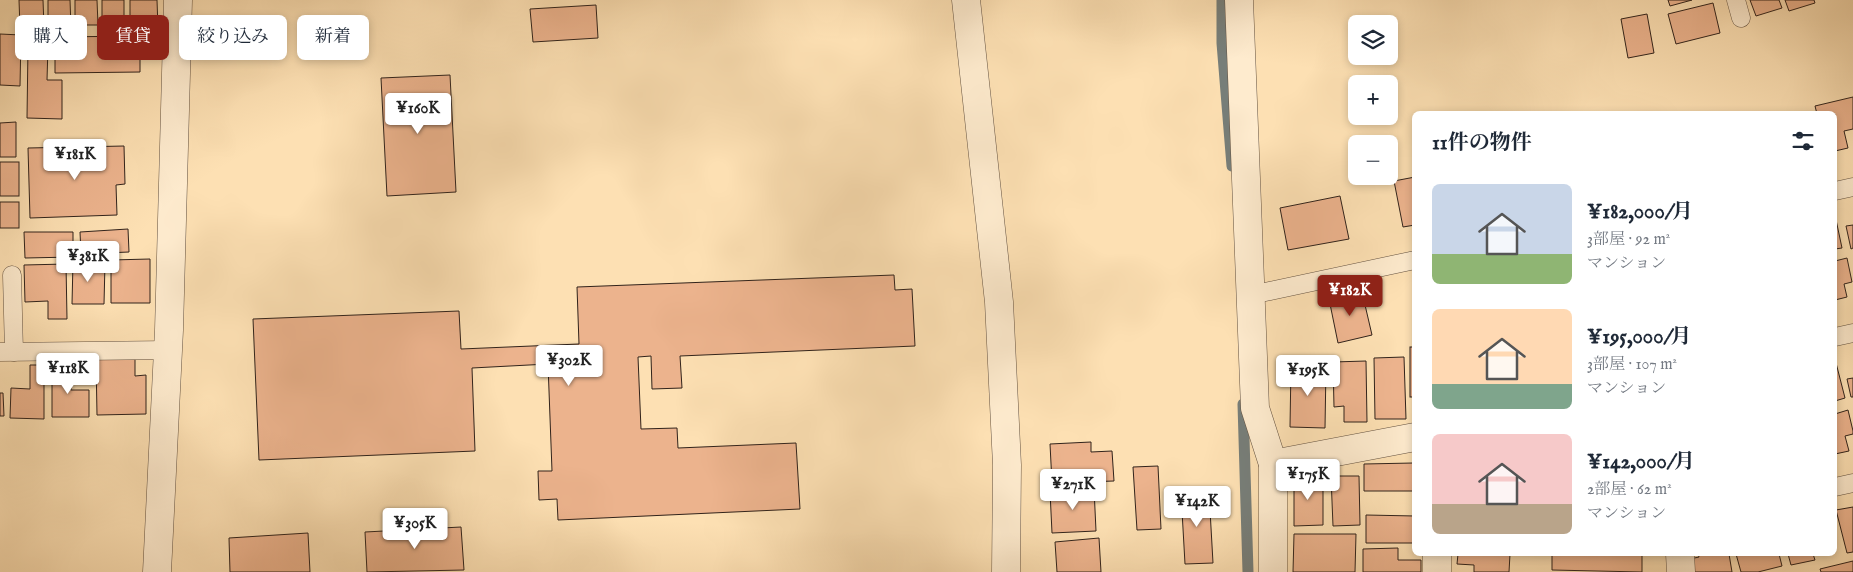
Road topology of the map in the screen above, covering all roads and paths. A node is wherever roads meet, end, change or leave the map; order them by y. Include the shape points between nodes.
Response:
1 (178, 0) edge
2 (966, 0) edge
3 (1239, 0) edge
4 (1736, 0) edge
5 (1741, 18) dead end
6 (1853, 187) edge
7 (1837, 191) edge
8 (1412, 261) edge
9 (12, 275) dead end
10 (1251, 295) junction
11 (1853, 333) edge
12 (1837, 337) edge
13 (168, 350) junction
14 (7, 352) edge
15 (1412, 438) edge
16 (1273, 464) junction
17 (1853, 483) edge
18 (1837, 487) edge
19 (1437, 556) edge
20 (1680, 556) edge
21 (157, 572) edge
22 (1006, 572) edge
23 (1273, 572) edge
24 (1437, 572) edge
25 (1681, 572) edge

1 - 13 street
2 - 22 street via 999,302 1007,465
3 - 10 street
4 - 5 lane
6 - 7 lane
8 - 10 lane
9 - 14 lane
10 - 16 street via 1255,408
11 - 12 lane
13 - 14 lane
13 - 21 street
15 - 16 street
16 - 23 street
17 - 18 lane
19 - 24 street
20 - 25 street

